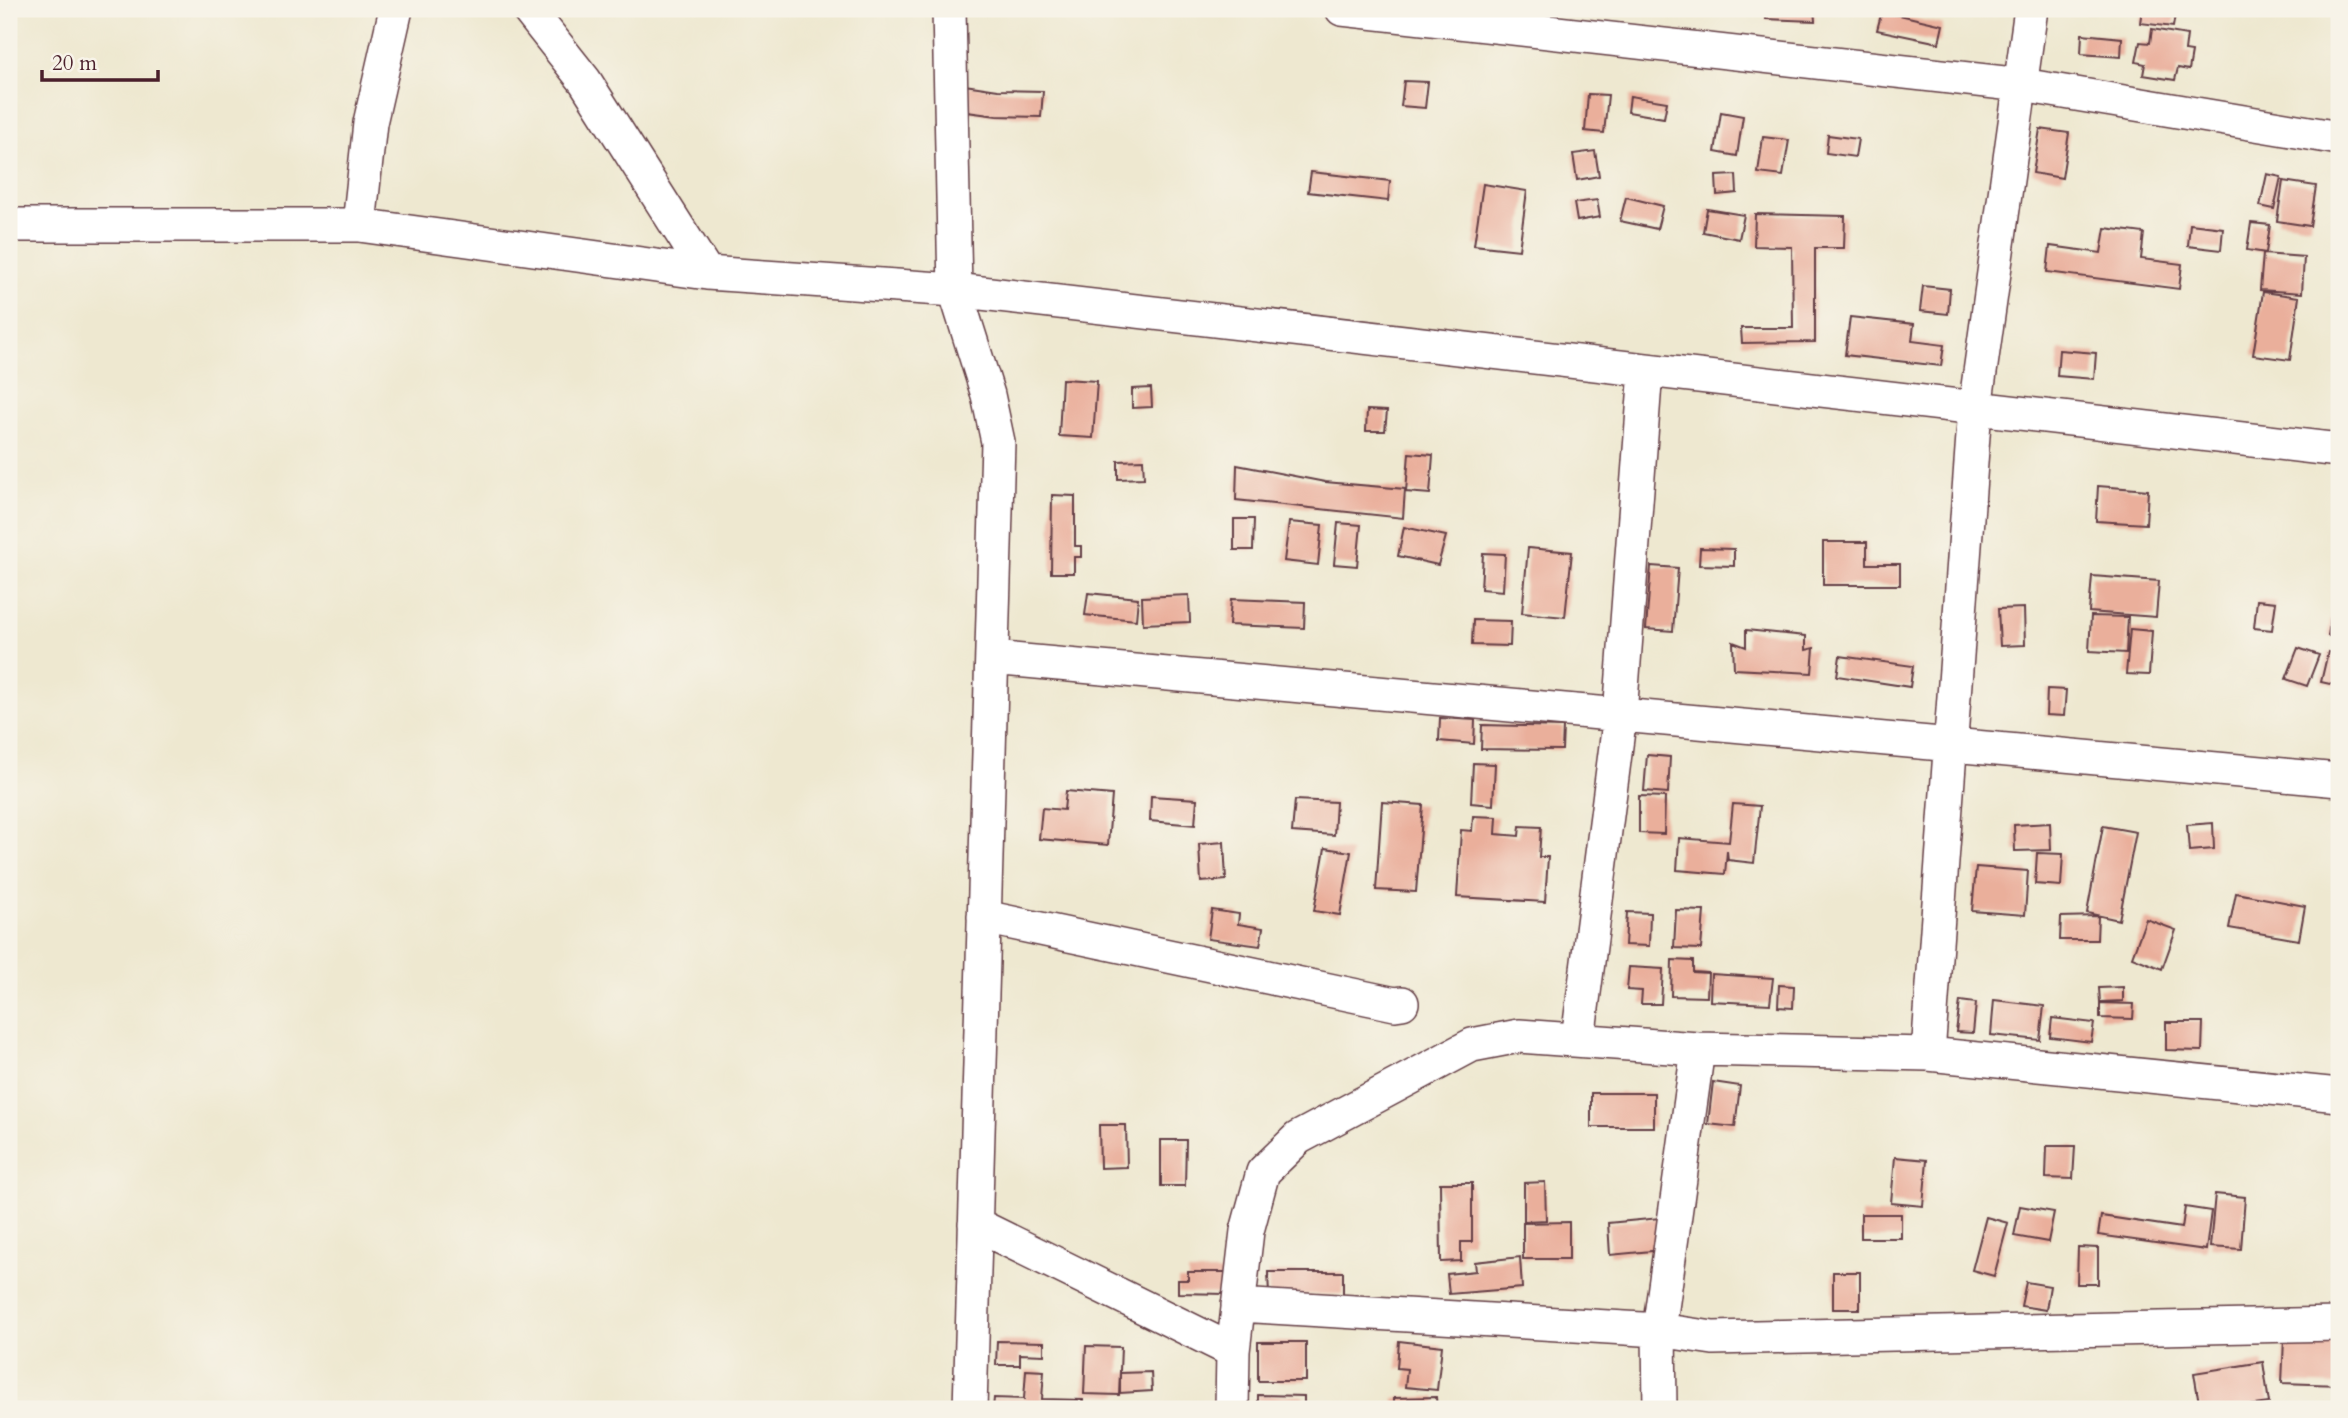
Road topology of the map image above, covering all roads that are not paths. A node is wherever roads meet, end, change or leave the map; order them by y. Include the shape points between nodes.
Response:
1 (396, 9) edge
2 (528, 9) edge
3 (949, 9) edge
4 (1342, 9) edge
5 (2031, 9) edge
6 (2022, 85) junction
7 (2339, 138) edge
8 (9, 225) edge
9 (359, 225) junction
10 (707, 273) junction
11 (955, 290) junction
12 (1646, 370) junction
13 (1975, 408) junction
14 (2339, 450) edge
15 (992, 658) junction
16 (1620, 715) junction
17 (1949, 745) junction
18 (2339, 780) edge
19 (984, 917) junction
20 (1402, 1003) dead end
21 (1578, 1039) junction
22 (1698, 1049) junction
23 (1928, 1054) junction
24 (2339, 1095) edge
25 (975, 1224) junction
26 (1238, 1305) junction
27 (2339, 1324) edge
28 (1660, 1329) junction
29 (1233, 1351) junction
30 (970, 1409) edge
31 (1231, 1409) edge
32 (1660, 1409) edge

1 - 9 street via 370,123
2 - 10 street via 585,82
3 - 11 street
4 - 6 street
5 - 6 street
6 - 7 street
6 - 13 street
8 - 9 street
9 - 10 street
10 - 11 street
11 - 12 street
11 - 15 street via 998,442
12 - 13 street
12 - 16 street
13 - 14 street
13 - 17 street
15 - 16 street
15 - 19 street
16 - 17 street
16 - 21 street
17 - 18 street
17 - 23 street
19 - 20 street
19 - 25 street
21 - 22 street
21 - 26 street via 1519,1036 1472,1045 1298,1138 1263,1172 1247,1231
22 - 23 street
22 - 28 street
23 - 24 street
25 - 29 street
25 - 30 street
26 - 28 street
26 - 29 street
27 - 28 street via 1713,1338
28 - 32 street
29 - 31 street

